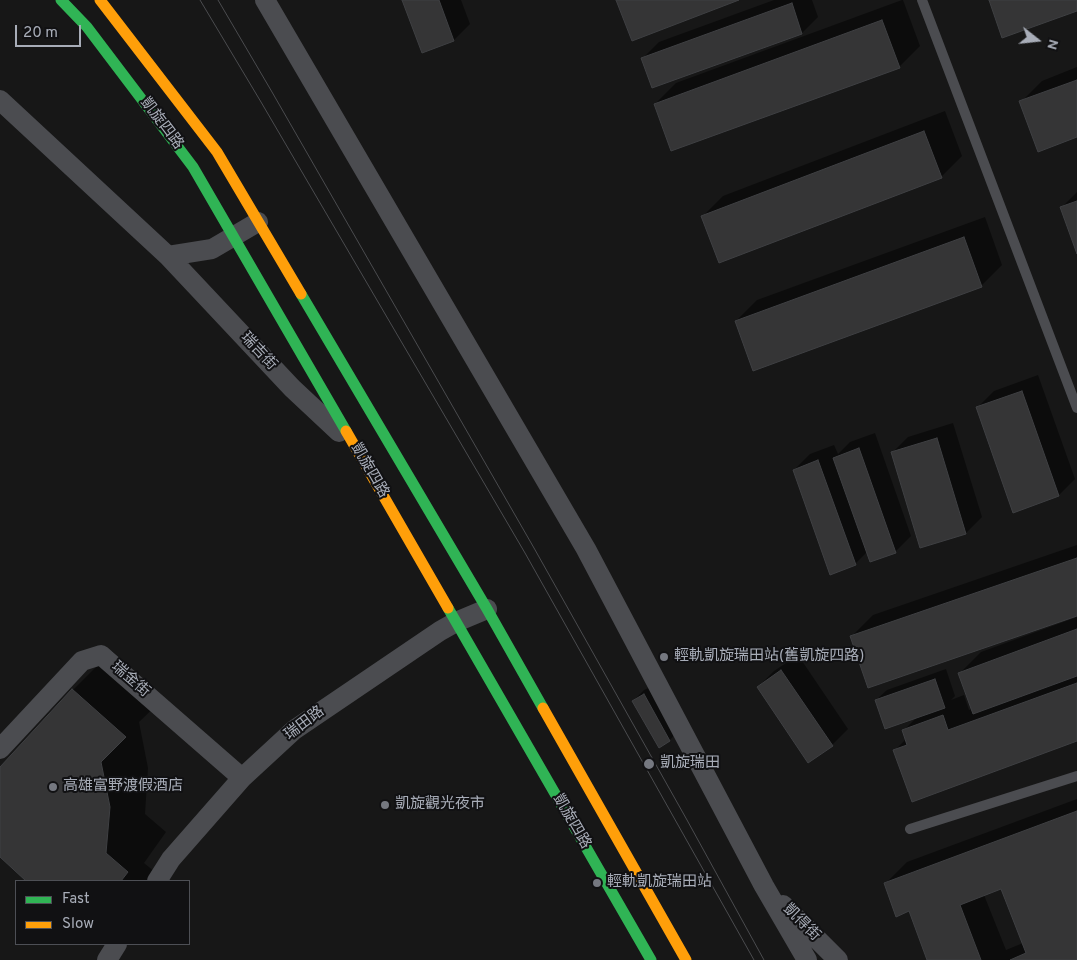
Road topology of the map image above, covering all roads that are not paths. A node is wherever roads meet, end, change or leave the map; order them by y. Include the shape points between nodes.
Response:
1 (61, 0) edge
2 (100, 0) edge
3 (265, 0) edge
4 (922, 0) edge
5 (0, 100) edge
6 (258, 222) junction
7 (234, 236) junction
8 (168, 256) junction
9 (1077, 408) edge
10 (353, 444) junction
11 (487, 609) junction
12 (456, 622) junction
13 (0, 750) edge
14 (1077, 776) edge
15 (242, 778) junction
16 (910, 829) dead end
17 (158, 880) edge
18 (764, 886) junction
19 (116, 945) edge
20 (107, 960) edge
21 (651, 960) edge
22 (686, 960) edge
23 (807, 960) edge
24 (838, 960) edge

1 - 7 street, 凱旋四路 via 87,28 193,167
2 - 6 street, 凱旋四路 via 216,152
3 - 18 street via 586,549
4 - 9 lane
5 - 8 street, 瑞吉街
6 - 7 street
6 - 11 street, 凱旋四路
7 - 8 street via 212,248
7 - 10 street, 凱旋四路
8 - 10 street, 瑞吉街 via 292,388
10 - 12 street, 凱旋四路
11 - 12 street, 瑞田路
11 - 22 street, 凱旋四路
12 - 15 street, 瑞田路 via 294,730
12 - 21 street, 凱旋四路
13 - 15 street, 瑞金街 via 82,661 101,655
14 - 16 lane
15 - 17 street, 瑞田路 via 171,859
18 - 23 street
18 - 24 street, 凱得街
19 - 20 street

